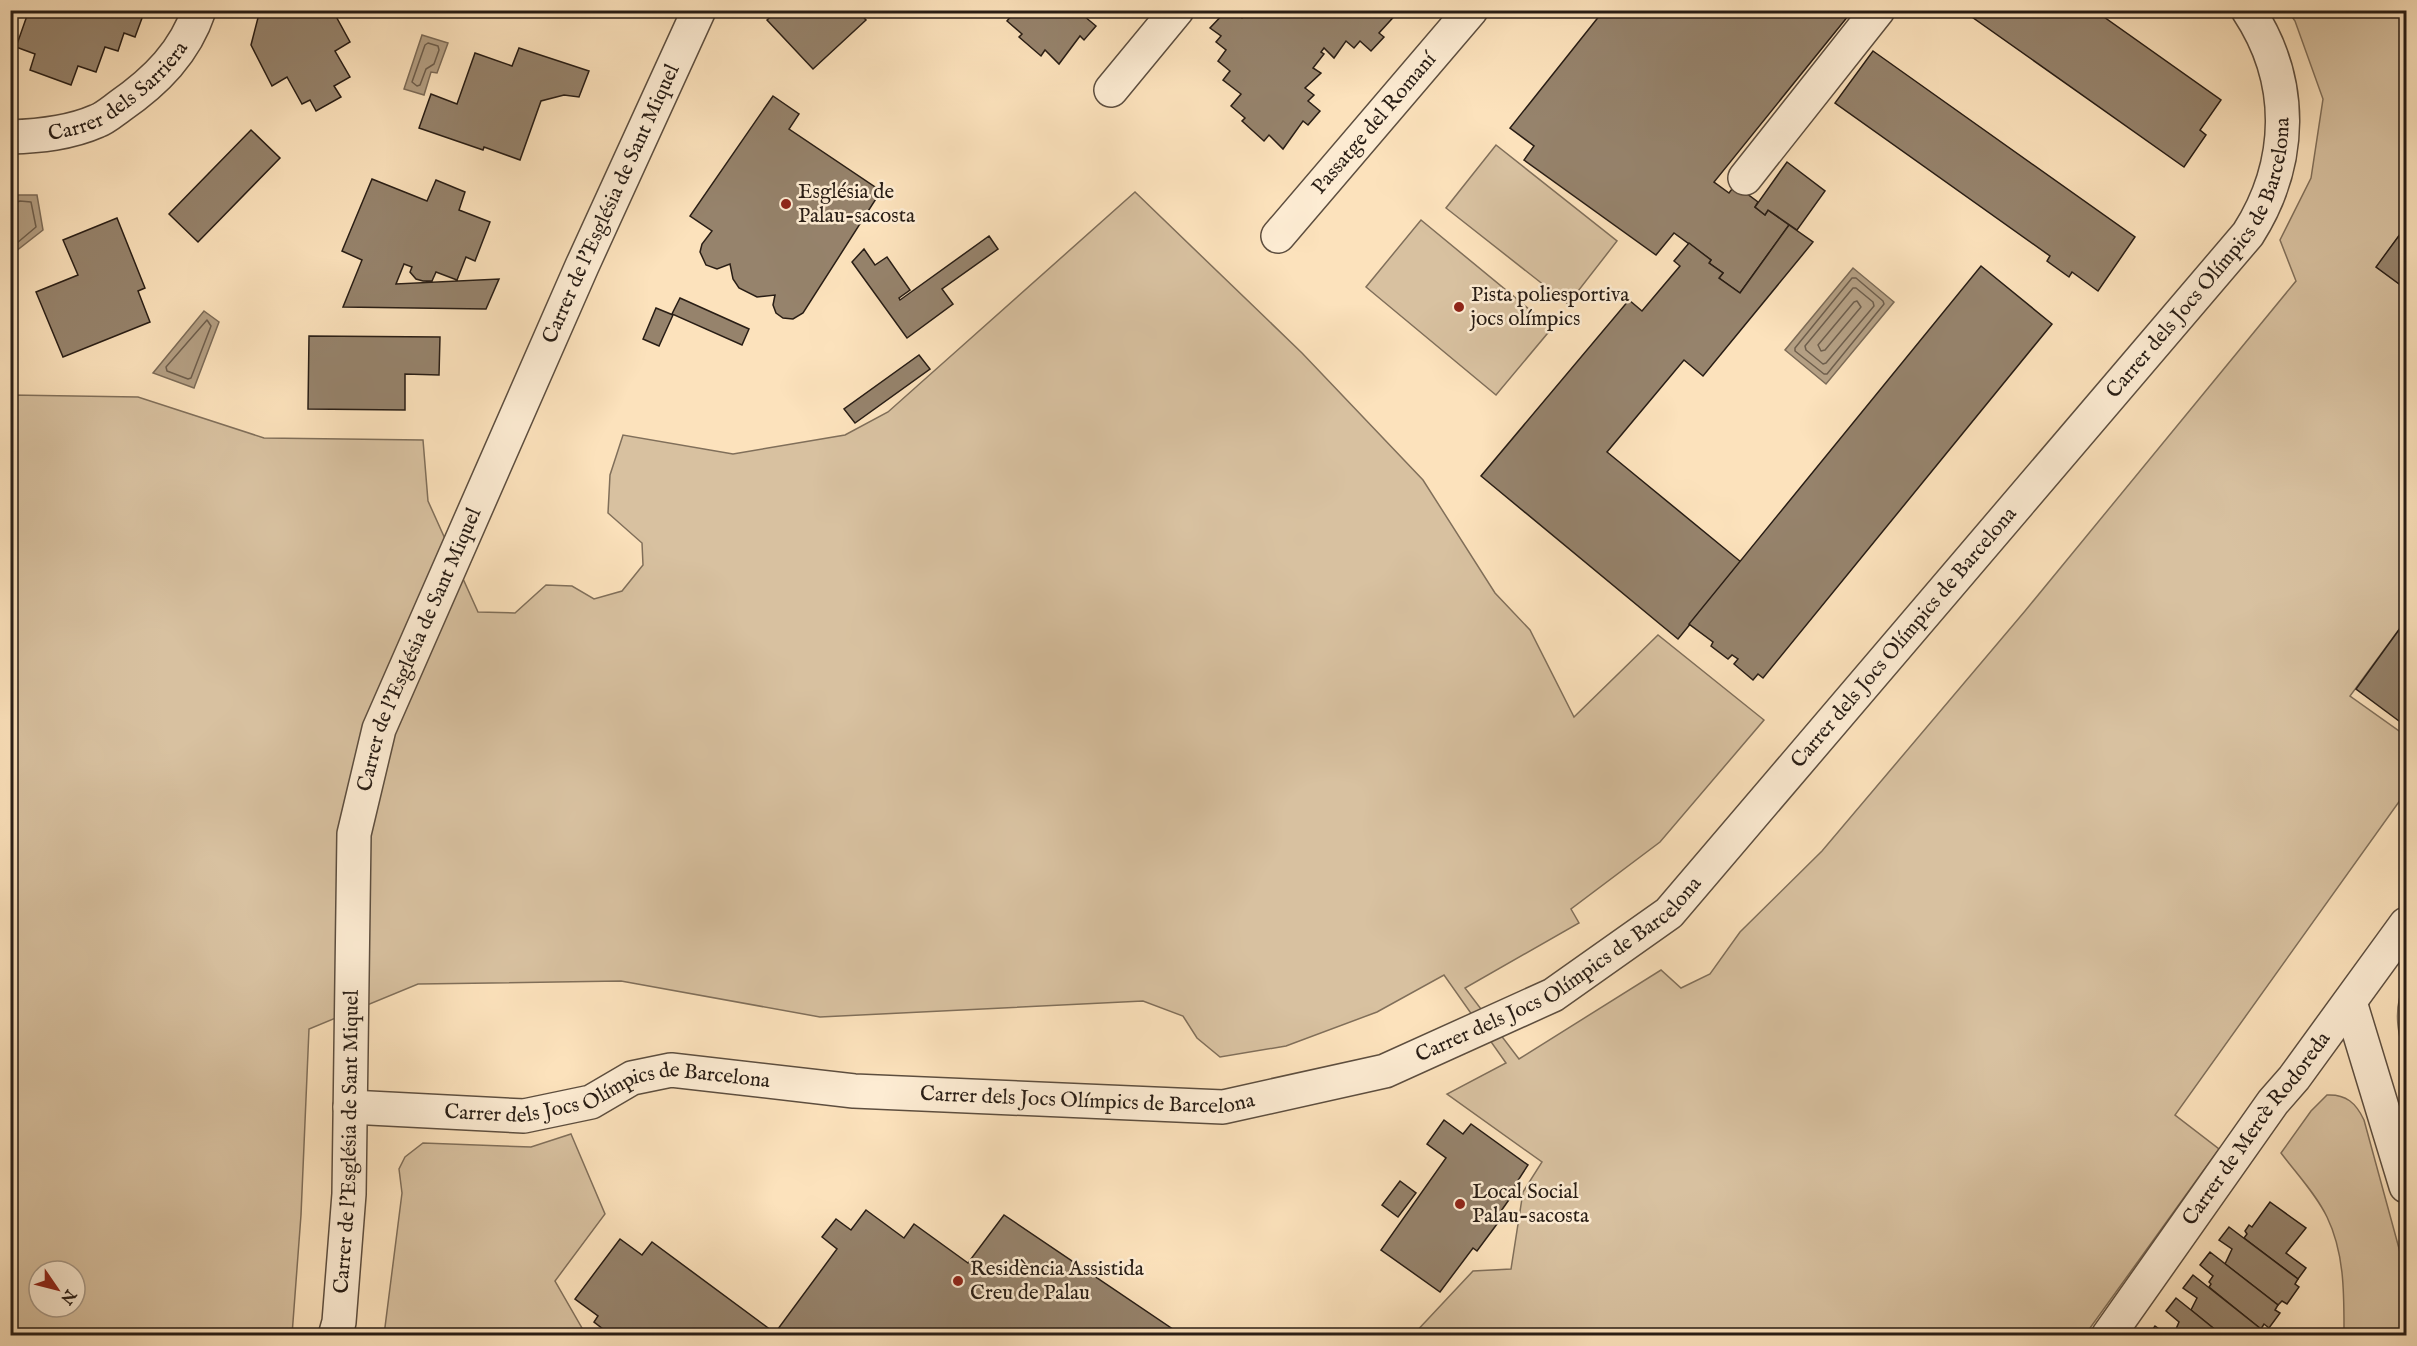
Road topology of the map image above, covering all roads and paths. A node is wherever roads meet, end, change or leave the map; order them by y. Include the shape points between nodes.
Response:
1 (199, 10) edge
2 (699, 10) edge
3 (1177, 10) edge
4 (1471, 10) edge
5 (1878, 10) edge
6 (2248, 10) edge
7 (1111, 90) dead end
8 (10, 136) edge
9 (1745, 178) dead end
10 (1278, 236) dead end
11 (2406, 924) edge
12 (2350, 1002) junction
13 (350, 1107) junction
14 (2406, 1186) edge
15 (335, 1335) edge
16 (2108, 1335) edge

1 - 8 street, Carrer dels Sarriera via 192,32 166,69 98,121 47,136
2 - 13 street, Carrer de l'Església de Sant Miquel via 379,729 354,834
3 - 7 street
4 - 10 street, Passatge del Romaní
5 - 9 street
6 - 13 street, Carrer dels Jocs Olímpics de Barcelona via 2264,36 2276,69 2283,120 2272,188 2248,234 1669,914 1553,995 1385,1071 1222,1107 854,1091 671,1070 632,1078 591,1102 524,1116
11 - 12 street, Carrer de Mercè Rodoreda
12 - 14 street
12 - 16 street, Carrer de Mercè Rodoreda via 2273,1102
13 - 15 street, Carrer de l'Església de Sant Miquel via 349,1194

